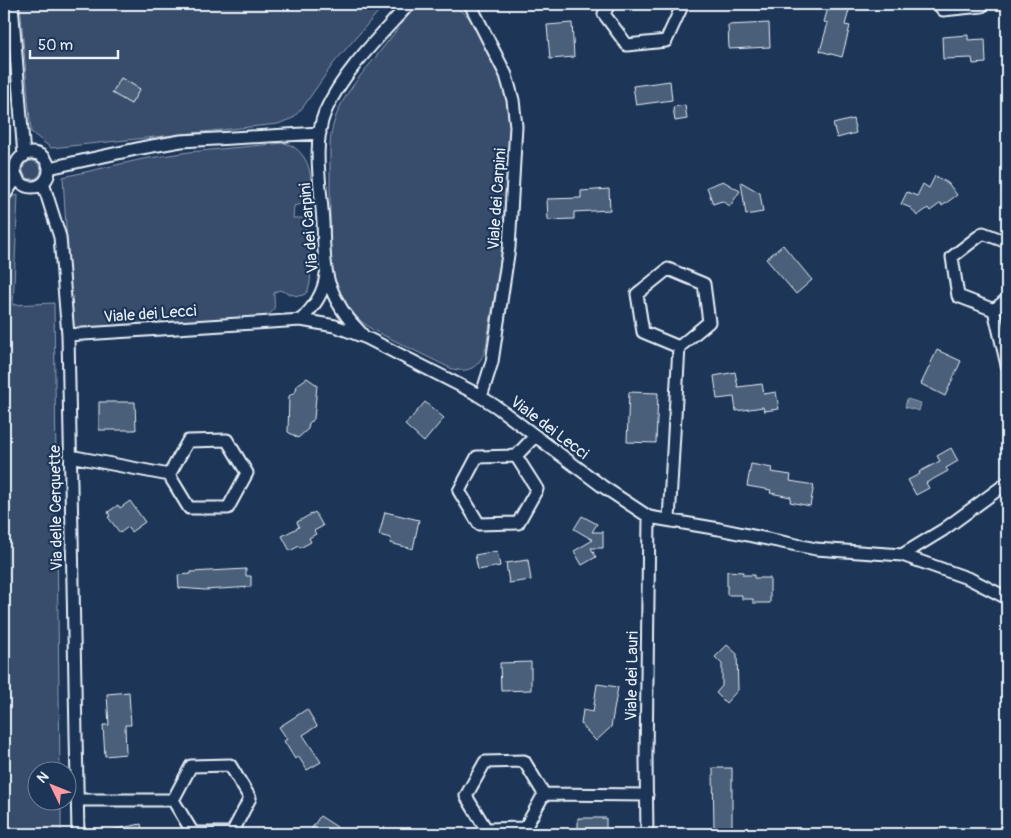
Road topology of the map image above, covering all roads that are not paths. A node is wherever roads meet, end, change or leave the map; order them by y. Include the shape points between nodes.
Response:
1 (12, 4) edge
2 (409, 4) edge
3 (609, 4) edge
4 (680, 4) edge
5 (938, 4) edge
6 (982, 4) edge
7 (470, 5) edge
8 (320, 133) junction
9 (20, 160) junction
10 (4, 167) edge
11 (49, 168) junction
12 (17, 177) junction
13 (43, 183) junction
14 (4, 196) edge
15 (1007, 242) edge
16 (326, 272) junction
17 (1007, 300) edge
18 (994, 310) junction
19 (301, 320) junction
20 (68, 335) junction
21 (367, 338) junction
22 (679, 347) junction
23 (1007, 365) edge
24 (481, 397) junction
25 (535, 436) junction
26 (70, 456) junction
27 (516, 456) junction
28 (169, 475) junction
29 (1007, 483) edge
30 (649, 517) junction
31 (669, 520) junction
32 (902, 555) junction
33 (1007, 598) edge
34 (76, 760) edge
35 (544, 794) junction
36 (647, 796) junction
37 (78, 800) edge
38 (173, 800) junction
39 (77, 810) edge
40 (78, 834) edge
41 (647, 834) edge

1 - 9 street
2 - 8 street, Via dei Carpini via 336,93 325,113
3 - 4 street via 604,14 627,46 666,41 682,6
5 - 6 street via 943,10
7 - 24 street, Viale dei Carpini via 506,75 516,126 509,248 492,362
8 - 11 street via 181,141
8 - 16 street, Via dei Carpini
9 - 10 street
9 - 11 street via 34,153 40,154
9 - 12 street
11 - 13 street
12 - 13 street via 29,186
12 - 14 street
13 - 20 street, Via delle Cerquette via 60,237
15 - 18 street via 983,233 952,257 958,296
16 - 19 street via 321,294
16 - 21 street, Via dei Carpini via 340,309
17 - 18 street
18 - 23 street
19 - 20 street, Viale dei Lecci
19 - 21 street, Viale dei Lecci via 335,326
20 - 26 street, Via delle Cerquette
21 - 24 street, Viale dei Lecci
22 - 22 street via 709,322 704,284 668,269 637,294 643,332
22 - 31 street
24 - 25 street, Viale dei Lecci
25 - 27 street
25 - 30 street, Viale dei Lecci
26 - 28 street
26 - 34 street, Via delle Cerquette
27 - 27 street via 478,457 468,474 459,491 479,524 518,524 536,489
28 - 28 street via 189,508 228,508 247,474 227,440 217,440 188,441
29 - 32 street via 943,530
30 - 31 street, Viale dei Lecci
30 - 36 street, Viale dei Lauri
31 - 32 street, Viale dei Lecci via 816,549
32 - 33 street, Viale dei Lecci via 970,579
35 - 35 street via 524,761 504,761 485,762 466,796 486,829 496,829 525,828
35 - 36 street
36 - 41 street, Viale dei Lauri
37 - 38 street
38 - 38 street via 193,833 222,833 232,832 250,798 230,765 221,765 191,766
39 - 40 street, Via delle Cerquette

